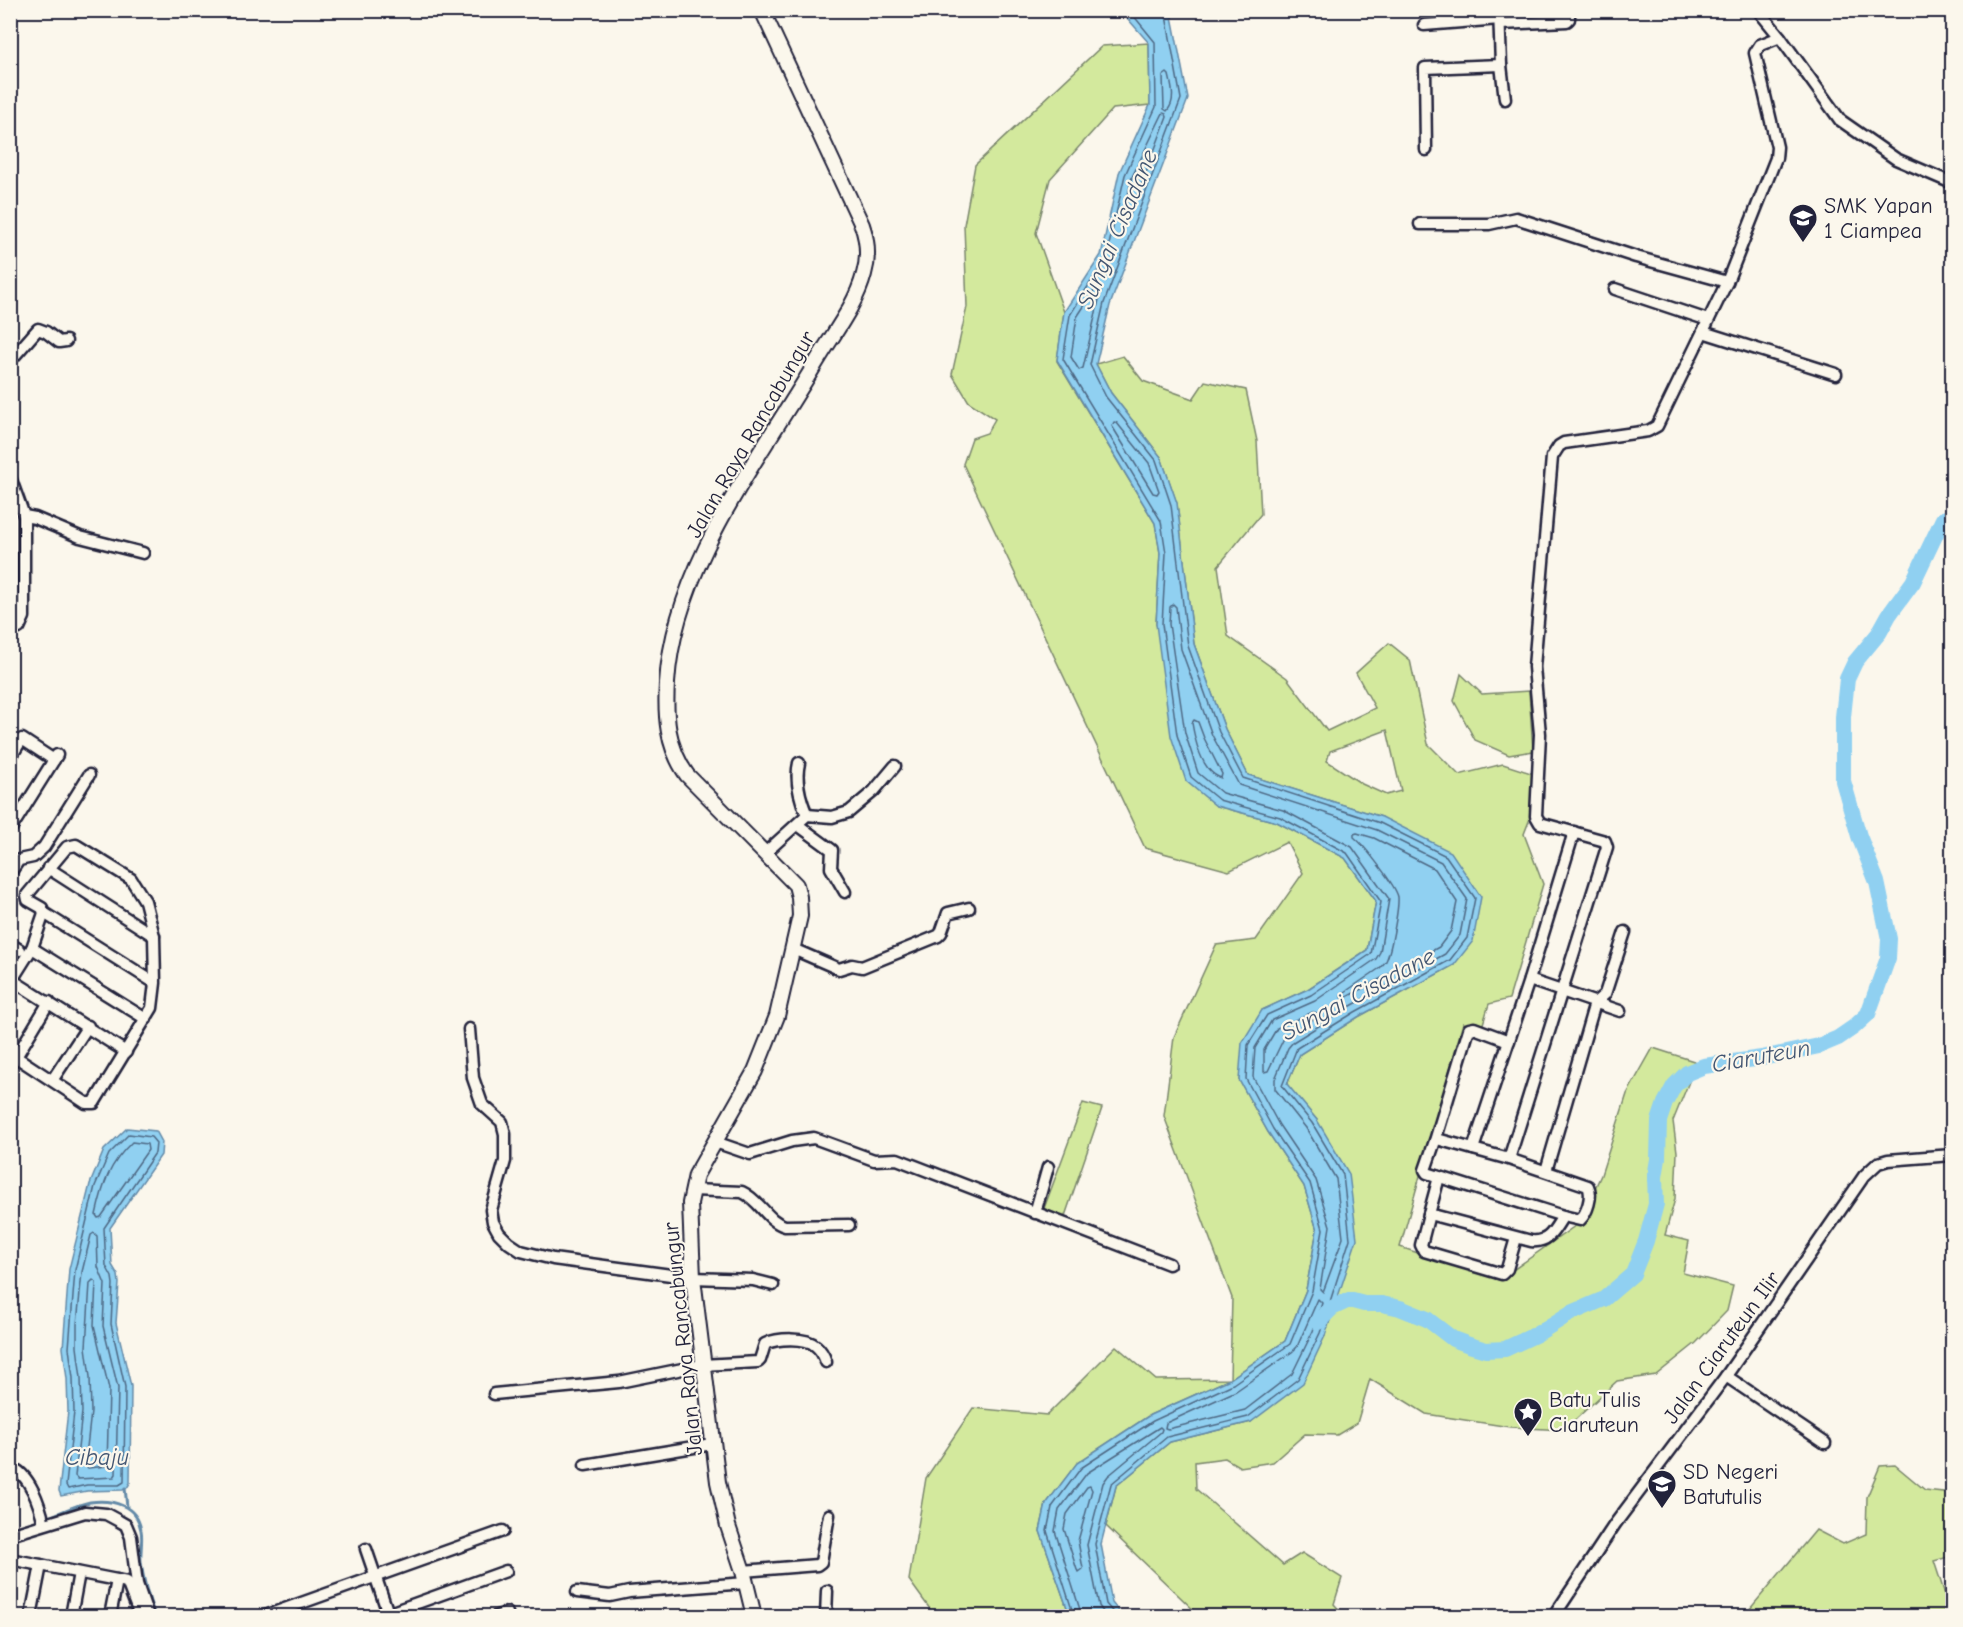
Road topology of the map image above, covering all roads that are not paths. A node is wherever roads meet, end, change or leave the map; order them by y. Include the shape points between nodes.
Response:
1 (762, 10) edge
2 (1569, 10) edge
3 (1758, 10) edge
4 (1500, 18) edge
5 (1424, 25) dead end
6 (1780, 37) junction
7 (1501, 65) junction
8 (1505, 99) dead end
9 (1426, 150) dead end
10 (1953, 183) edge
11 (1420, 224) dead end
12 (1727, 282) junction
13 (1615, 289) dead end
14 (1708, 320) junction
15 (1703, 332) junction
16 (66, 341) dead end
17 (10, 361) edge
18 (1836, 374) dead end
19 (10, 477) edge
20 (24, 516) junction
21 (144, 553) dead end
22 (10, 631) edge
23 (10, 758) edge
24 (799, 763) dead end
25 (894, 766) dead end
26 (89, 775) dead end
27 (807, 815) junction
28 (798, 825) junction
29 (10, 830) edge
30 (1574, 832) junction
31 (764, 854) junction
32 (15, 858) edge
33 (48, 868) junction
34 (10, 873) edge
35 (845, 892) dead end
36 (969, 908) dead end
37 (44, 913) junction
38 (1625, 932) dead end
39 (154, 936) junction
40 (32, 948) junction
41 (794, 949) junction
42 (1529, 980) junction
43 (11, 982) edge
44 (155, 983) junction
45 (1562, 992) junction
46 (50, 1002) junction
47 (1595, 1003) junction
48 (1620, 1011) dead end
49 (146, 1019) junction
50 (88, 1026) junction
51 (470, 1029) dead end
52 (1509, 1041) junction
53 (126, 1052) junction
54 (14, 1055) edge
55 (52, 1079) junction
56 (1435, 1141) junction
57 (715, 1142) junction
58 (1473, 1149) junction
59 (1953, 1155) edge
60 (1509, 1159) junction
61 (1048, 1167) dead end
62 (1546, 1172) junction
63 (1438, 1177) junction
64 (692, 1190) junction
65 (1035, 1213) junction
66 (1429, 1214) junction
67 (1563, 1216) junction
68 (849, 1225) dead end
69 (1516, 1238) junction
70 (1169, 1263) dead end
71 (693, 1278) junction
72 (773, 1285) dead end
73 (826, 1362) dead end
74 (702, 1365) junction
75 (1726, 1376) junction
76 (494, 1394) dead end
77 (1825, 1443) dead end
78 (712, 1444) junction
79 (585, 1466) dead end
80 (10, 1467) edge
81 (829, 1515) dead end
82 (44, 1524) junction
83 (503, 1531) dead end
84 (10, 1535) edge
85 (366, 1549) dead end
86 (10, 1559) edge
87 (41, 1565) junction
88 (506, 1571) dead end
89 (80, 1573) junction
90 (375, 1577) junction
91 (745, 1577) junction
92 (117, 1580) junction
93 (827, 1591) dead end
94 (576, 1592) dead end
95 (265, 1616) edge
96 (386, 1616) edge
97 (31, 1617) edge
98 (71, 1617) edge
99 (110, 1617) edge
100 (140, 1617) edge
101 (148, 1617) edge
102 (754, 1617) edge
103 (826, 1617) edge
104 (1554, 1617) edge

1 - 31 main road, Jalan Raya Rancabungur via 862,225 868,249 864,275 854,298 753,463 704,554 680,610 669,657 667,720 679,764
2 - 4 street via 1566,21
3 - 6 street
4 - 5 street
4 - 7 street
6 - 10 street via 1840,120 1896,159
6 - 12 street via 1760,45 1755,53 1777,147 1776,158
7 - 8 street
7 - 9 street via 1425,68
11 - 12 street via 1489,224 1516,218
12 - 14 street
13 - 14 street
14 - 15 street
15 - 18 street
15 - 30 street via 1653,430 1564,443 1552,457 1534,667 1540,734 1536,816 1540,823
16 - 17 street via 59,342 38,329
19 - 20 street
20 - 21 street via 80,537
20 - 22 street via 24,617 19,628
23 - 29 street via 22,740 56,757
24 - 27 street via 797,774
25 - 27 street via 874,791 849,812 832,817
26 - 32 street via 44,847 33,857
27 - 28 street
28 - 31 street
28 - 35 street via 832,850 831,868
30 - 42 street
30 - 45 street via 1605,841 1607,847
31 - 41 main road, Jalan Raya Rancabungur via 796,885 800,916
32 - 34 street
33 - 37 street via 27,895
33 - 39 street
33 - 39 street via 67,847 76,845 131,879 142,893
36 - 41 street via 948,913 938,936 862,967 839,969
37 - 40 street
37 - 44 street
38 - 47 street via 1605,994
39 - 44 street
40 - 43 street
40 - 49 street
41 - 57 main road, Jalan Raya Rancabungur via 767,1043
42 - 45 street
42 - 52 street
43 - 46 street
44 - 49 street via 152,1008
45 - 47 street
45 - 60 street
46 - 50 street
46 - 54 street
47 - 48 street
47 - 62 street
49 - 53 street
50 - 53 street
50 - 55 street
51 - 71 street via 473,1078 482,1104 502,1122 505,1134 505,1161 491,1210 499,1233 509,1243 535,1256
52 - 56 street via 1470,1027
52 - 58 street
53 - 55 street via 94,1103 86,1103
54 - 55 street
56 - 58 street via 1441,1139
56 - 63 street via 1425,1170
57 - 64 main road, Jalan Raya Rancabungur
57 - 65 street via 750,1154 814,1138 874,1160 897,1159
58 - 60 street
59 - 75 street, Jalan Ciaruteun Ilir via 1888,1160 1870,1168
60 - 62 street
61 - 65 street
62 - 67 street via 1590,1189 1583,1218
63 - 66 street
63 - 67 street
64 - 68 street via 742,1192 777,1224 785,1226
64 - 71 main road, Jalan Raya Rancabungur
65 - 70 street
66 - 69 street
66 - 69 street via 1421,1248 1491,1271 1505,1272
67 - 69 street via 1547,1239 1539,1242
71 - 72 street via 753,1280
71 - 74 main road, Jalan Raya Rancabungur
73 - 74 street via 810,1342 779,1340 765,1344 758,1362
74 - 76 street via 619,1382
74 - 78 main road, Jalan Raya Rancabungur
75 - 77 street
75 - 104 street, Jalan Ciaruteun Ilir via 1615,1524
78 - 79 street
78 - 91 main road, Jalan Raya Rancabungur via 728,1526
80 - 82 street via 22,1475 40,1506
81 - 91 street via 821,1562 817,1565
82 - 84 street
82 - 101 street via 95,1512 126,1525 137,1584
83 - 90 street
85 - 90 street
86 - 87 street
87 - 89 street
87 - 97 street
88 - 96 street
89 - 92 street
89 - 98 street
90 - 95 street
90 - 96 street
91 - 94 street via 610,1596
91 - 102 main road, Jalan Raya Rancabungur
92 - 99 street
92 - 100 street via 127,1582
93 - 103 street

